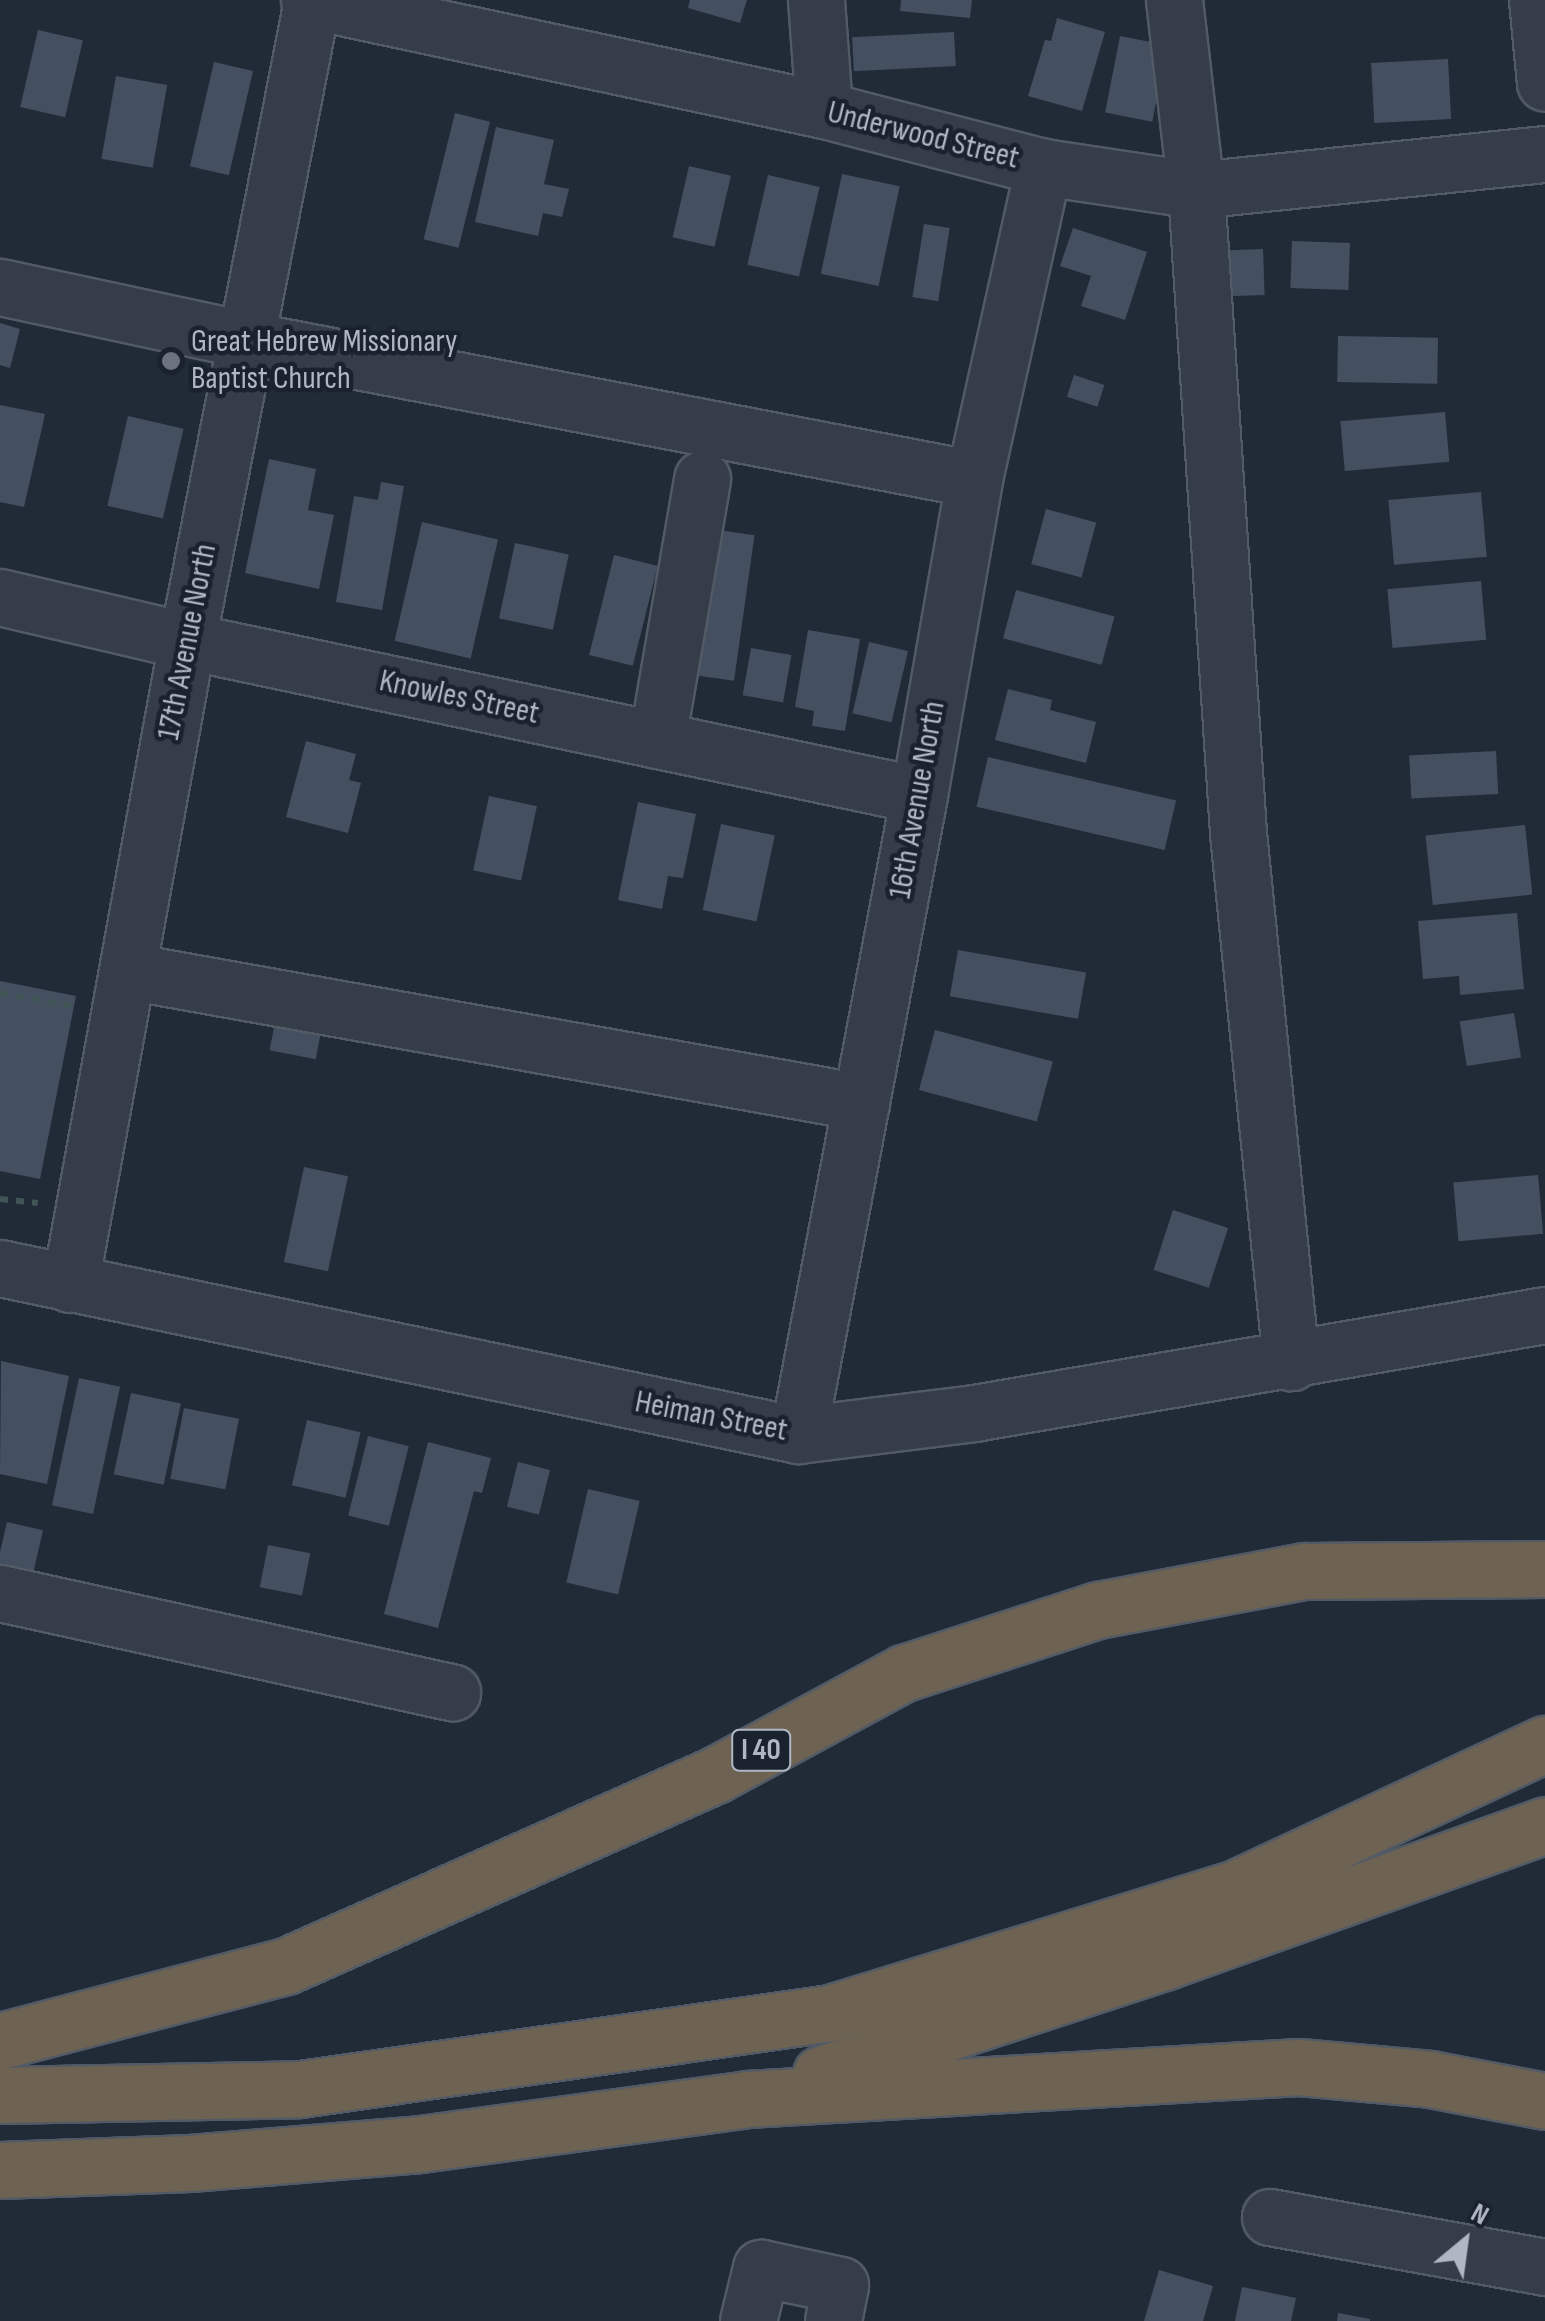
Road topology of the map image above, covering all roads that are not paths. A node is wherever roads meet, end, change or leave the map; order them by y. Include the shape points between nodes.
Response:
1 (310, 0) edge
2 (816, 0) edge
3 (1174, 0) edge
4 (1538, 0) edge
5 (446, 16) edge
6 (1545, 83) edge
7 (824, 110) junction
8 (1545, 154) edge
9 (1043, 166) junction
10 (1196, 190) junction
11 (0, 287) edge
12 (248, 340) junction
13 (702, 479) dead end
14 (974, 479) junction
15 (0, 597) edge
16 (187, 641) junction
17 (657, 740) junction
18 (920, 795) junction
19 (128, 971) junction
20 (861, 1102) junction
21 (0, 1268) edge
22 (70, 1284) junction
23 (1545, 1315) edge
24 (1291, 1362) junction
25 (798, 1436) junction
26 (1545, 1568) edge
27 (0, 1593) edge
28 (452, 1692) dead end
29 (1545, 1744) edge
30 (1545, 1824) edge
31 (0, 2041) edge
32 (0, 2095) edge
33 (747, 2098) junction
34 (1545, 2102) edge
35 (0, 2170) edge
36 (1270, 2216) dead end
37 (1545, 2267) edge
38 (836, 2303) edge
39 (748, 2321) edge

1 - 5 street, Underwood Street
1 - 12 street, 17th Avenue North
2 - 7 street
3 - 10 street
4 - 6 street
5 - 7 street, Underwood Street
7 - 9 street, Underwood Street
8 - 10 street, Underwood Street
9 - 10 street, Underwood Street
9 - 14 street, 16th Avenue North
10 - 24 street via 1238,833
11 - 12 street
12 - 14 street
12 - 16 street, 17th Avenue North
13 - 17 street
14 - 18 street, 16th Avenue North
15 - 16 street, Knowles Street
16 - 17 street, Knowles Street
16 - 19 street, 17th Avenue North
17 - 18 street, Knowles Street
18 - 20 street, 16th Avenue North
19 - 20 street
19 - 22 street, 17th Avenue North
20 - 25 street, 16th Avenue North
21 - 22 street, Heiman Street
22 - 25 street, Heiman Street
23 - 24 street, Heiman Street
24 - 25 street, Heiman Street
26 - 31 highway, I 40 via 1306,1571 1098,1610 904,1674 714,1775 286,1966
27 - 28 street
29 - 32 highway via 1236,1888 830,2013 300,2089
30 - 33 highway via 1166,1961
33 - 34 highway via 1299,2067 1430,2079
33 - 35 highway via 420,2144
36 - 37 street
38 - 39 street via 761,2268

